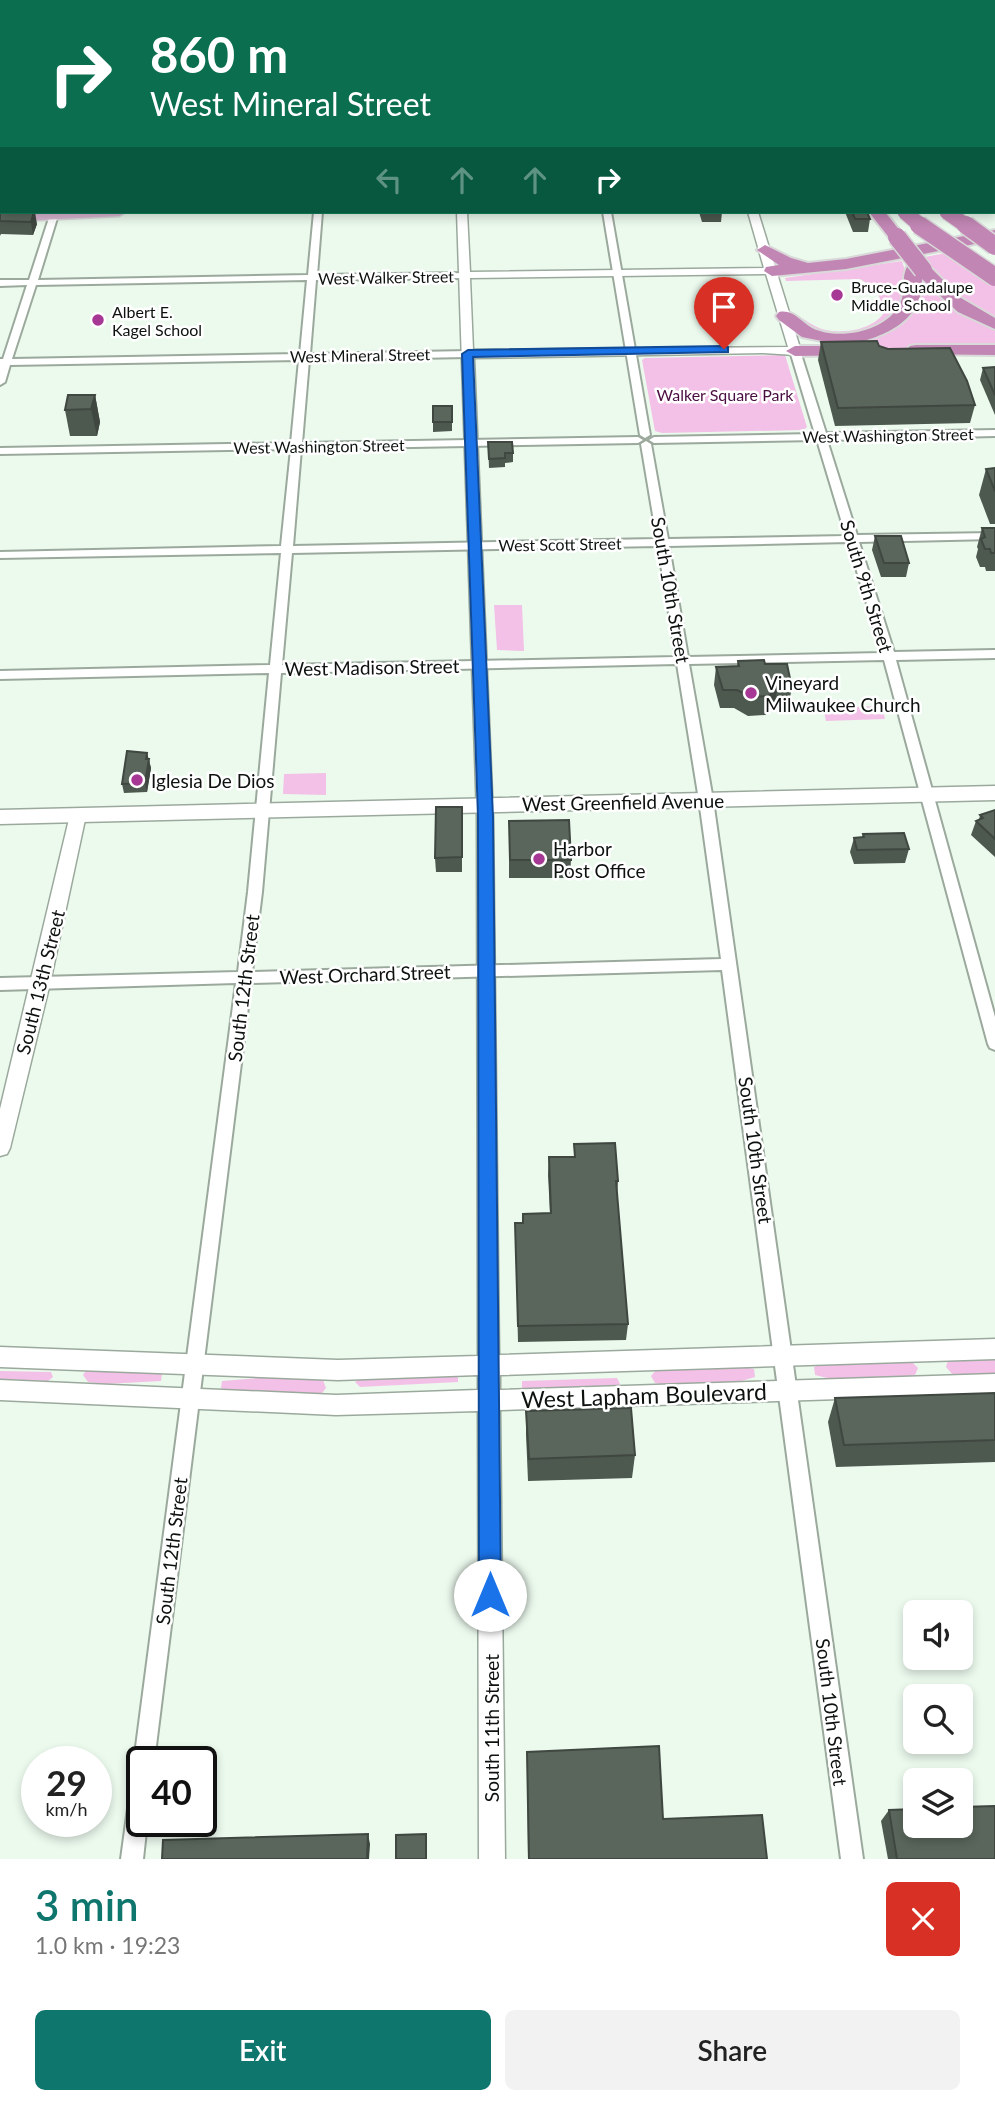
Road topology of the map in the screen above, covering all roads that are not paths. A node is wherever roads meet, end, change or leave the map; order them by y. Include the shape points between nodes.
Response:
1 (76, 214) edge
2 (318, 214) edge
3 (462, 214) edge
4 (607, 214) edge
5 (754, 214) edge
6 (879, 214) edge
7 (907, 214) edge
8 (930, 214) edge
9 (950, 214) edge
10 (54, 215) junction
11 (0, 218) edge
12 (995, 235) edge
13 (995, 243) edge
14 (765, 250) junction
15 (995, 260) edge
16 (818, 267) junction
17 (918, 270) junction
18 (772, 271) junction
19 (618, 273) junction
20 (465, 275) junction
21 (995, 277) edge
22 (312, 278) junction
23 (0, 283) edge
24 (31, 283) junction
25 (785, 316) junction
26 (995, 324) edge
27 (856, 338) junction
28 (794, 348) junction
29 (899, 350) edge
30 (995, 350) edge
31 (631, 351) junction
32 (871, 351) edge
33 (468, 354) junction
34 (304, 356) junction
35 (3, 362) edge
36 (0, 382) edge
37 (994, 435) edge
38 (820, 436) junction
39 (646, 440) junction
40 (471, 443) junction
41 (295, 447) junction
42 (0, 451) edge
43 (995, 536) edge
44 (853, 538) junction
45 (663, 542) junction
46 (475, 546) junction
47 (287, 550) junction
48 (0, 555) edge
49 (995, 654) edge
50 (889, 656) junction
51 (683, 660) junction
52 (479, 665) junction
53 (276, 668) junction
54 (0, 675) edge
55 (995, 793) edge
56 (928, 794) junction
57 (706, 800) junction
58 (485, 805) junction
59 (262, 811) junction
60 (78, 815) junction
61 (0, 817) edge
62 (729, 964) junction
63 (485, 971) junction
64 (245, 978) junction
65 (41, 983) junction
66 (0, 984) edge
67 (995, 1044) edge
68 (0, 1148) edge
69 (995, 1349) edge
70 (0, 1357) edge
71 (784, 1358) junction
72 (197, 1365) junction
73 (489, 1367) junction
74 (995, 1384) edge
75 (0, 1390) edge
76 (788, 1391) junction
77 (192, 1398) junction
78 (489, 1400) junction
79 (146, 1746) edge
80 (135, 1837) edge
81 (132, 1859) edge
82 (492, 1859) edge
83 (852, 1859) edge

1 - 10 main road
2 - 22 street, South 12th Street
3 - 20 street, South 11th Street
4 - 19 street, South 10th Street
5 - 14 street, South 9th Street
6 - 17 highway, bridge
7 - 21 highway, bridge
8 - 15 highway
9 - 13 highway, bridge
10 - 11 main road
10 - 24 street
12 - 16 highway
13 - 18 highway via 852,268
14 - 16 highway via 785,261
14 - 18 street, South 9th Street
16 - 18 highway
17 - 26 highway via 962,306
17 - 27 highway via 910,307 878,331
18 - 19 street, West Walker Street
18 - 25 street, South 9th Street
19 - 20 street, West Walker Street
19 - 31 street, South 10th Street
20 - 22 street, West Walker Street
20 - 33 street, South 11th Street
22 - 24 street, West Walker Street
22 - 34 street, South 12th Street
23 - 24 street, West Walker Street
24 - 35 street
25 - 27 highway via 816,336
25 - 28 street, South 9th Street
27 - 28 highway
28 - 31 street, West Mineral Street
28 - 32 highway
28 - 38 street, South 9th Street
29 - 30 highway
31 - 33 street, West Mineral Street
31 - 39 street, South 10th Street
33 - 34 street, West Mineral Street
33 - 40 street, South 11th Street
34 - 35 street, West Mineral Street
34 - 41 street, South 12th Street
35 - 36 street
37 - 38 street, West Washington Street
38 - 39 street, West Washington Street
38 - 44 street, South 9th Street
39 - 40 street, West Washington Street
39 - 45 street, South 10th Street
40 - 41 street, West Washington Street
40 - 46 street, South 11th Street
41 - 42 street, West Washington Street
41 - 47 street, South 12th Street
43 - 44 street, West Scott Street
44 - 45 street, West Scott Street
44 - 50 street, South 9th Street
45 - 46 street, West Scott Street
45 - 51 street, South 10th Street
46 - 47 street, West Scott Street
46 - 52 street, South 11th Street
47 - 48 street, West Scott Street
47 - 53 street, South 12th Street
49 - 50 street, West Madison Street
50 - 51 street, West Madison Street
50 - 56 street, South 9th Street
51 - 52 street, West Madison Street
51 - 57 street, South 10th Street
52 - 53 street, West Madison Street
52 - 58 street, South 11th Street
53 - 54 street, West Madison Street
53 - 59 street, South 12th Street
55 - 56 main road, West Greenfield Avenue
56 - 57 main road, West Greenfield Avenue
56 - 67 street, South 9th Street
57 - 58 main road, West Greenfield Avenue
57 - 62 street, South 10th Street
58 - 59 main road, West Greenfield Avenue
58 - 63 street, South 11th Street
59 - 60 main road, West Greenfield Avenue
59 - 64 street, South 12th Street
60 - 61 main road, West Greenfield Avenue
60 - 65 street, South 13th Street
62 - 63 street, West Orchard Street
62 - 71 street, South 10th Street
63 - 64 street, West Orchard Street
63 - 73 street, South 11th Street
64 - 65 street, West Orchard Street
64 - 72 street, South 12th Street
65 - 66 street, West Orchard Street
65 - 68 street, South 13th Street
69 - 71 street, West Lapham Boulevard
70 - 72 street, West Lapham Boulevard
71 - 73 street, West Lapham Boulevard
71 - 76 street, South 10th Street
72 - 73 street, West Lapham Boulevard via 338,1370
72 - 77 street, South 12th Street
73 - 78 street, South 11th Street
74 - 76 street, West Lapham Boulevard
75 - 77 street, West Lapham Boulevard
76 - 78 street, West Lapham Boulevard
76 - 83 street, South 10th Street
77 - 78 street, West Lapham Boulevard via 336,1405
77 - 79 street, South 12th Street
78 - 82 street, South 11th Street
80 - 81 street

